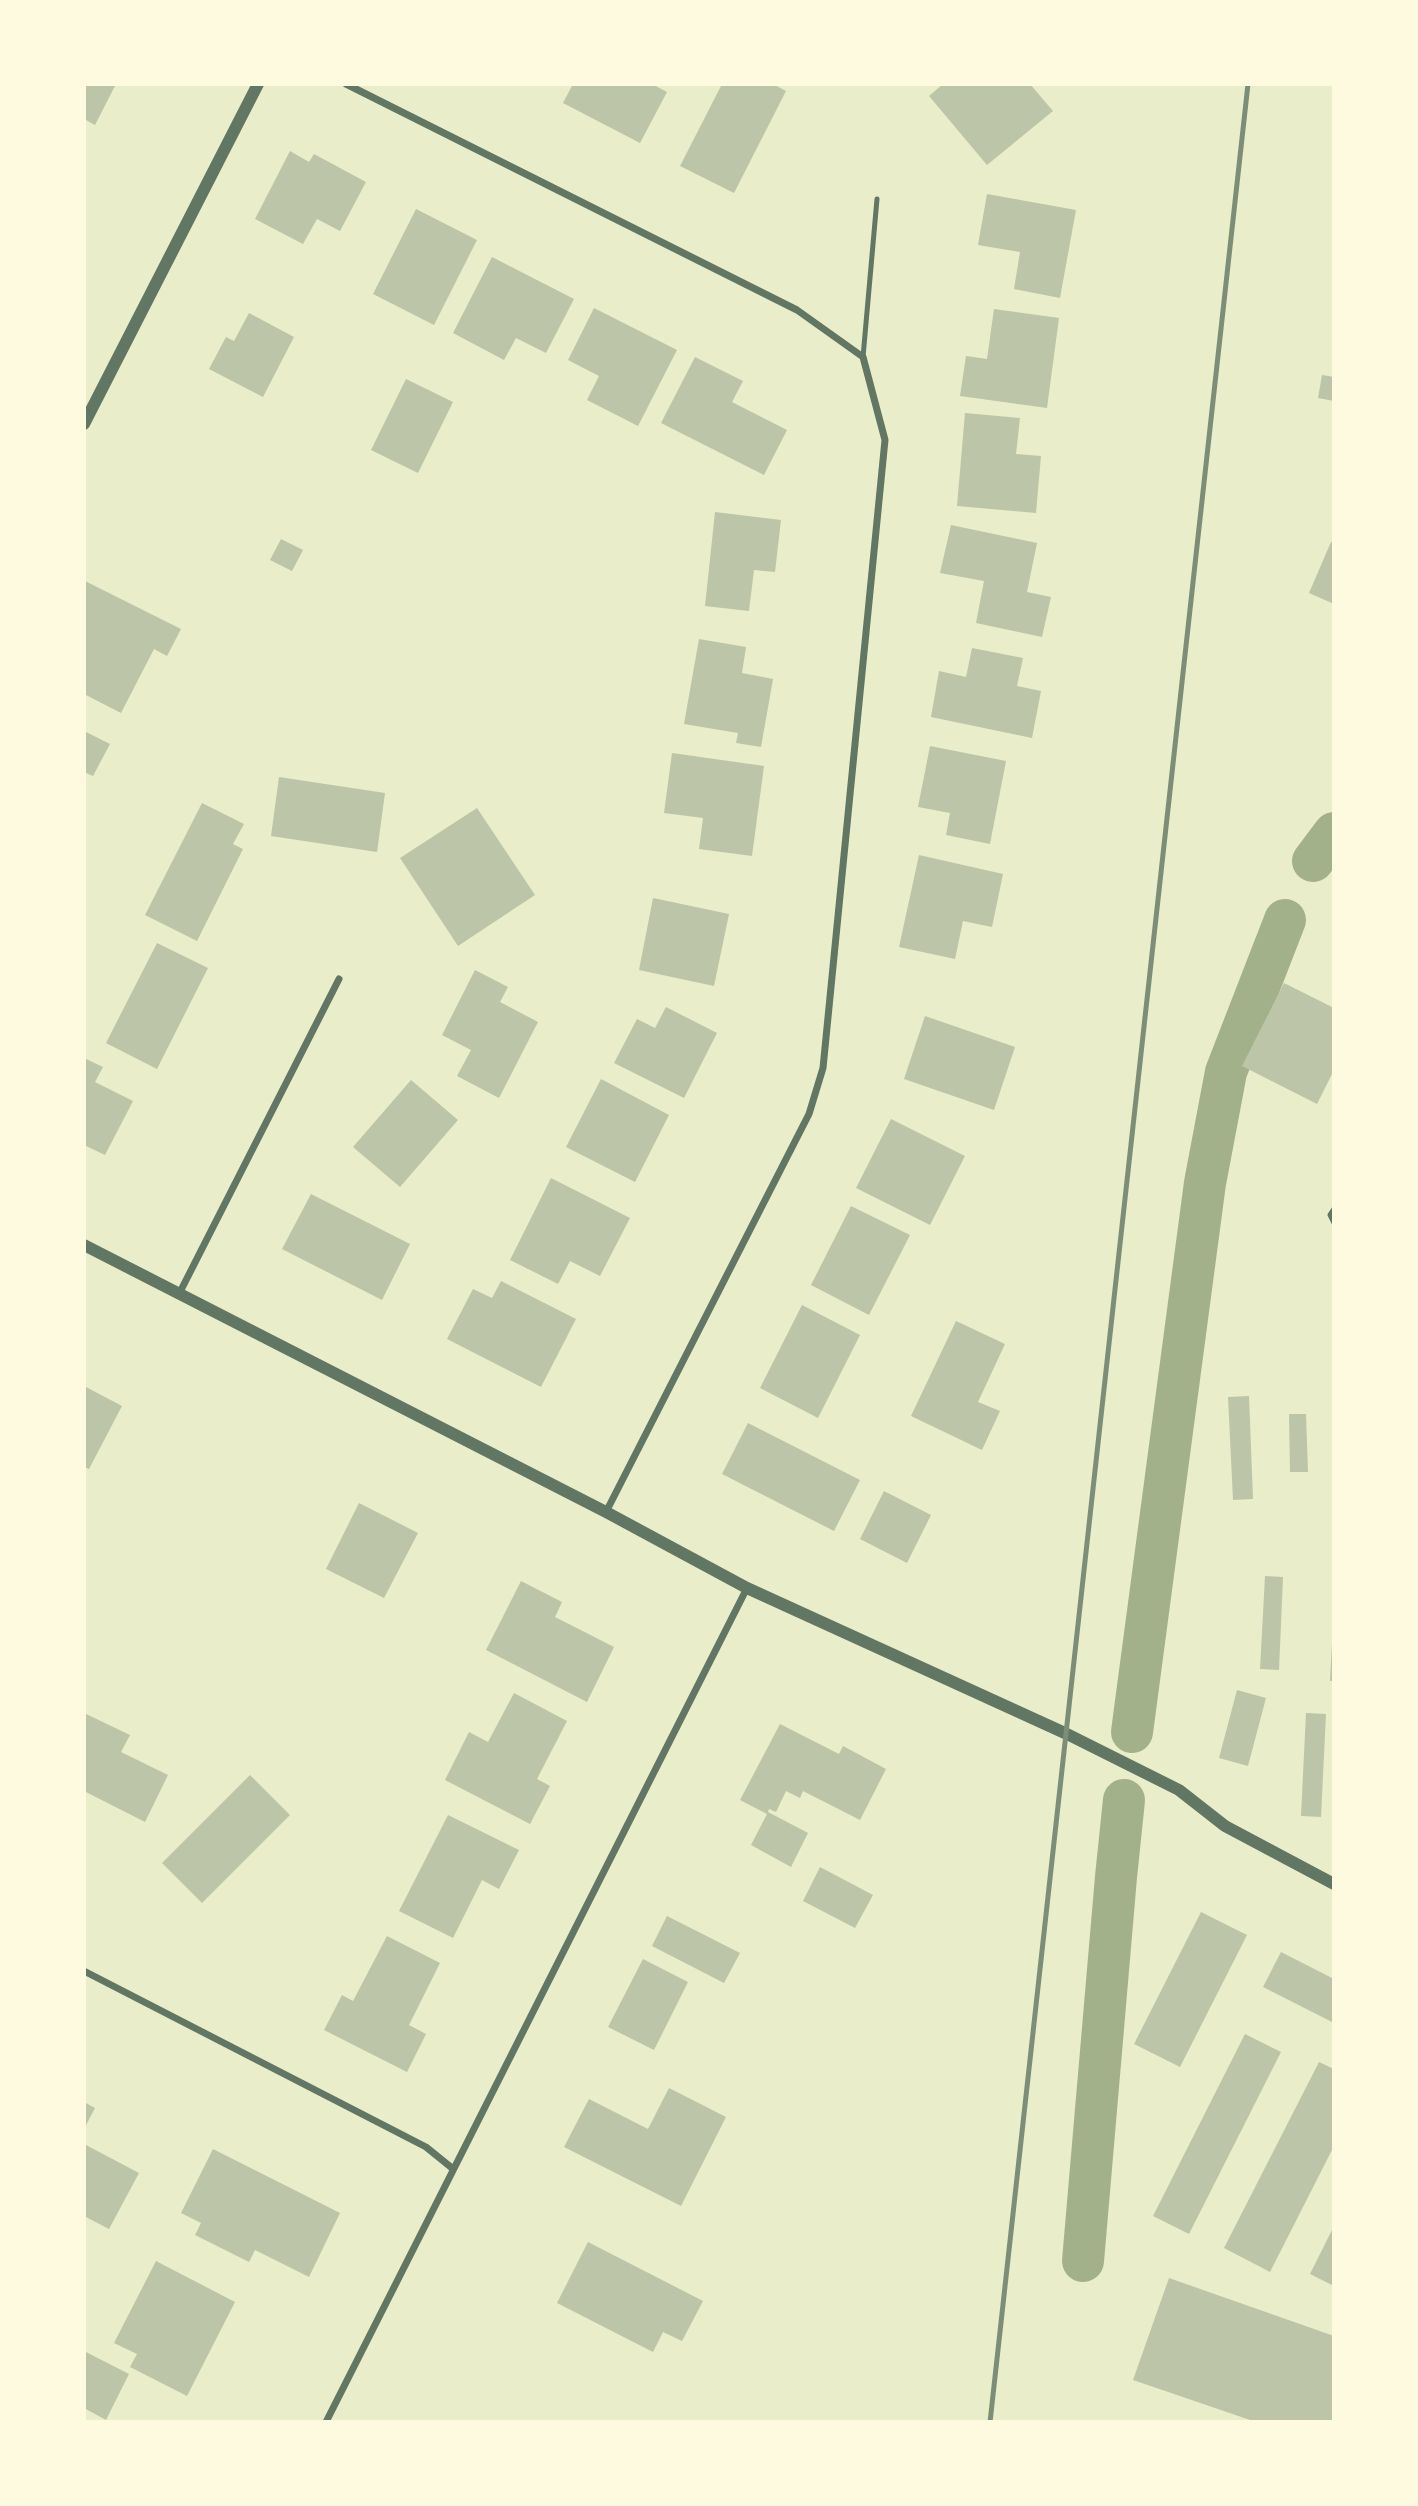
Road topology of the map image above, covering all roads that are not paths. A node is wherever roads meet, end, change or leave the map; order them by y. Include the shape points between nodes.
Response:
1 (258, 84) edge
2 (346, 84) edge
3 (877, 199) dead end
4 (863, 357) junction
5 (84, 424) edge
6 (339, 979) dead end
7 (1334, 1209) edge
8 (1334, 1223) edge
9 (84, 1245) edge
10 (179, 1294) junction
11 (606, 1512) junction
12 (747, 1588) junction
13 (1334, 1884) edge
14 (84, 1971) edge
15 (452, 2168) junction
16 (326, 2422) edge

1 - 5 street
2 - 4 street via 797,310
3 - 4 lane
4 - 11 street via 885,440 824,1068 809,1114
6 - 10 street
7 - 8 lane
9 - 10 street
10 - 11 street
11 - 12 street
12 - 13 street via 1067,1734 1178,1790 1225,1826
12 - 15 street
14 - 15 street via 426,2147
15 - 16 street

